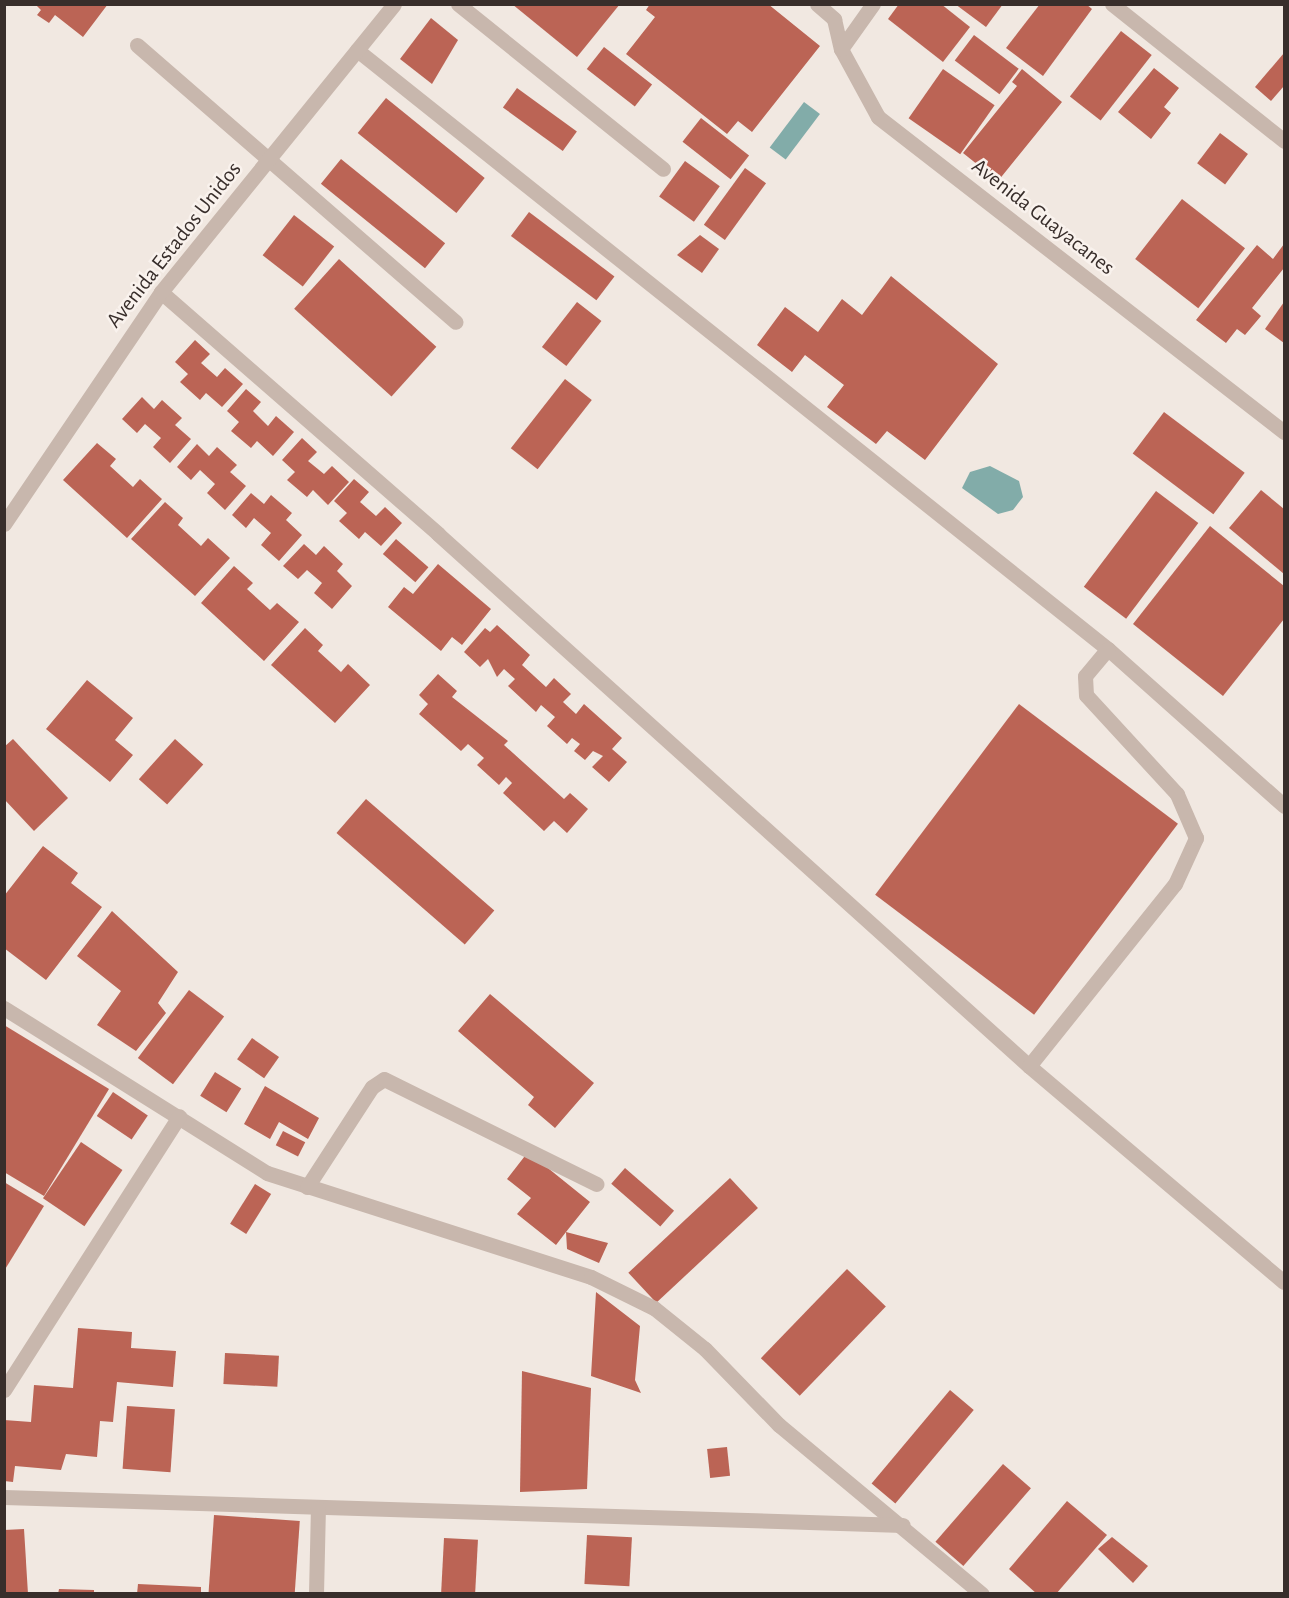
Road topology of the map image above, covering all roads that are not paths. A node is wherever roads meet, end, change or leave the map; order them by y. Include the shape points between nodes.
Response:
1 (394, 4) edge
2 (458, 4) edge
3 (817, 4) edge
4 (873, 4) edge
5 (1112, 4) edge
6 (137, 45) dead end
7 (841, 49) junction
8 (357, 50) junction
9 (1284, 141) edge
10 (267, 160) junction
11 (663, 169) dead end
12 (161, 292) junction
13 (456, 322) dead end
14 (1284, 432) edge
15 (4, 524) edge
16 (1108, 649) junction
17 (1284, 806) edge
18 (4, 1008) edge
19 (1029, 1066) junction
20 (179, 1116) junction
21 (596, 1184) dead end
22 (307, 1187) junction
23 (1284, 1282) edge
24 (4, 1390) edge
25 (4, 1497) edge
26 (318, 1508) junction
27 (903, 1525) junction
28 (316, 1593) edge
29 (982, 1593) edge

1 - 8 street, Avenida Estados Unidos
2 - 11 street
3 - 7 street, Avenida Guayacanes via 834,19
4 - 7 street
5 - 9 street
6 - 10 street
7 - 14 street, Avenida Guayacanes via 878,117
8 - 10 street, Avenida Estados Unidos
8 - 16 street
10 - 12 street, Avenida Estados Unidos
10 - 13 street
12 - 15 street, Avenida Estados Unidos
12 - 19 street via 438,534
16 - 17 street
16 - 19 street via 1085,676 1086,695 1177,794 1196,838 1175,884
18 - 20 street
19 - 23 street
20 - 22 street via 267,1173
20 - 24 street
21 - 22 street via 384,1079 372,1087
22 - 27 street via 591,1277 654,1308 705,1349 779,1425
25 - 26 street
26 - 27 street
26 - 28 street
27 - 29 street

